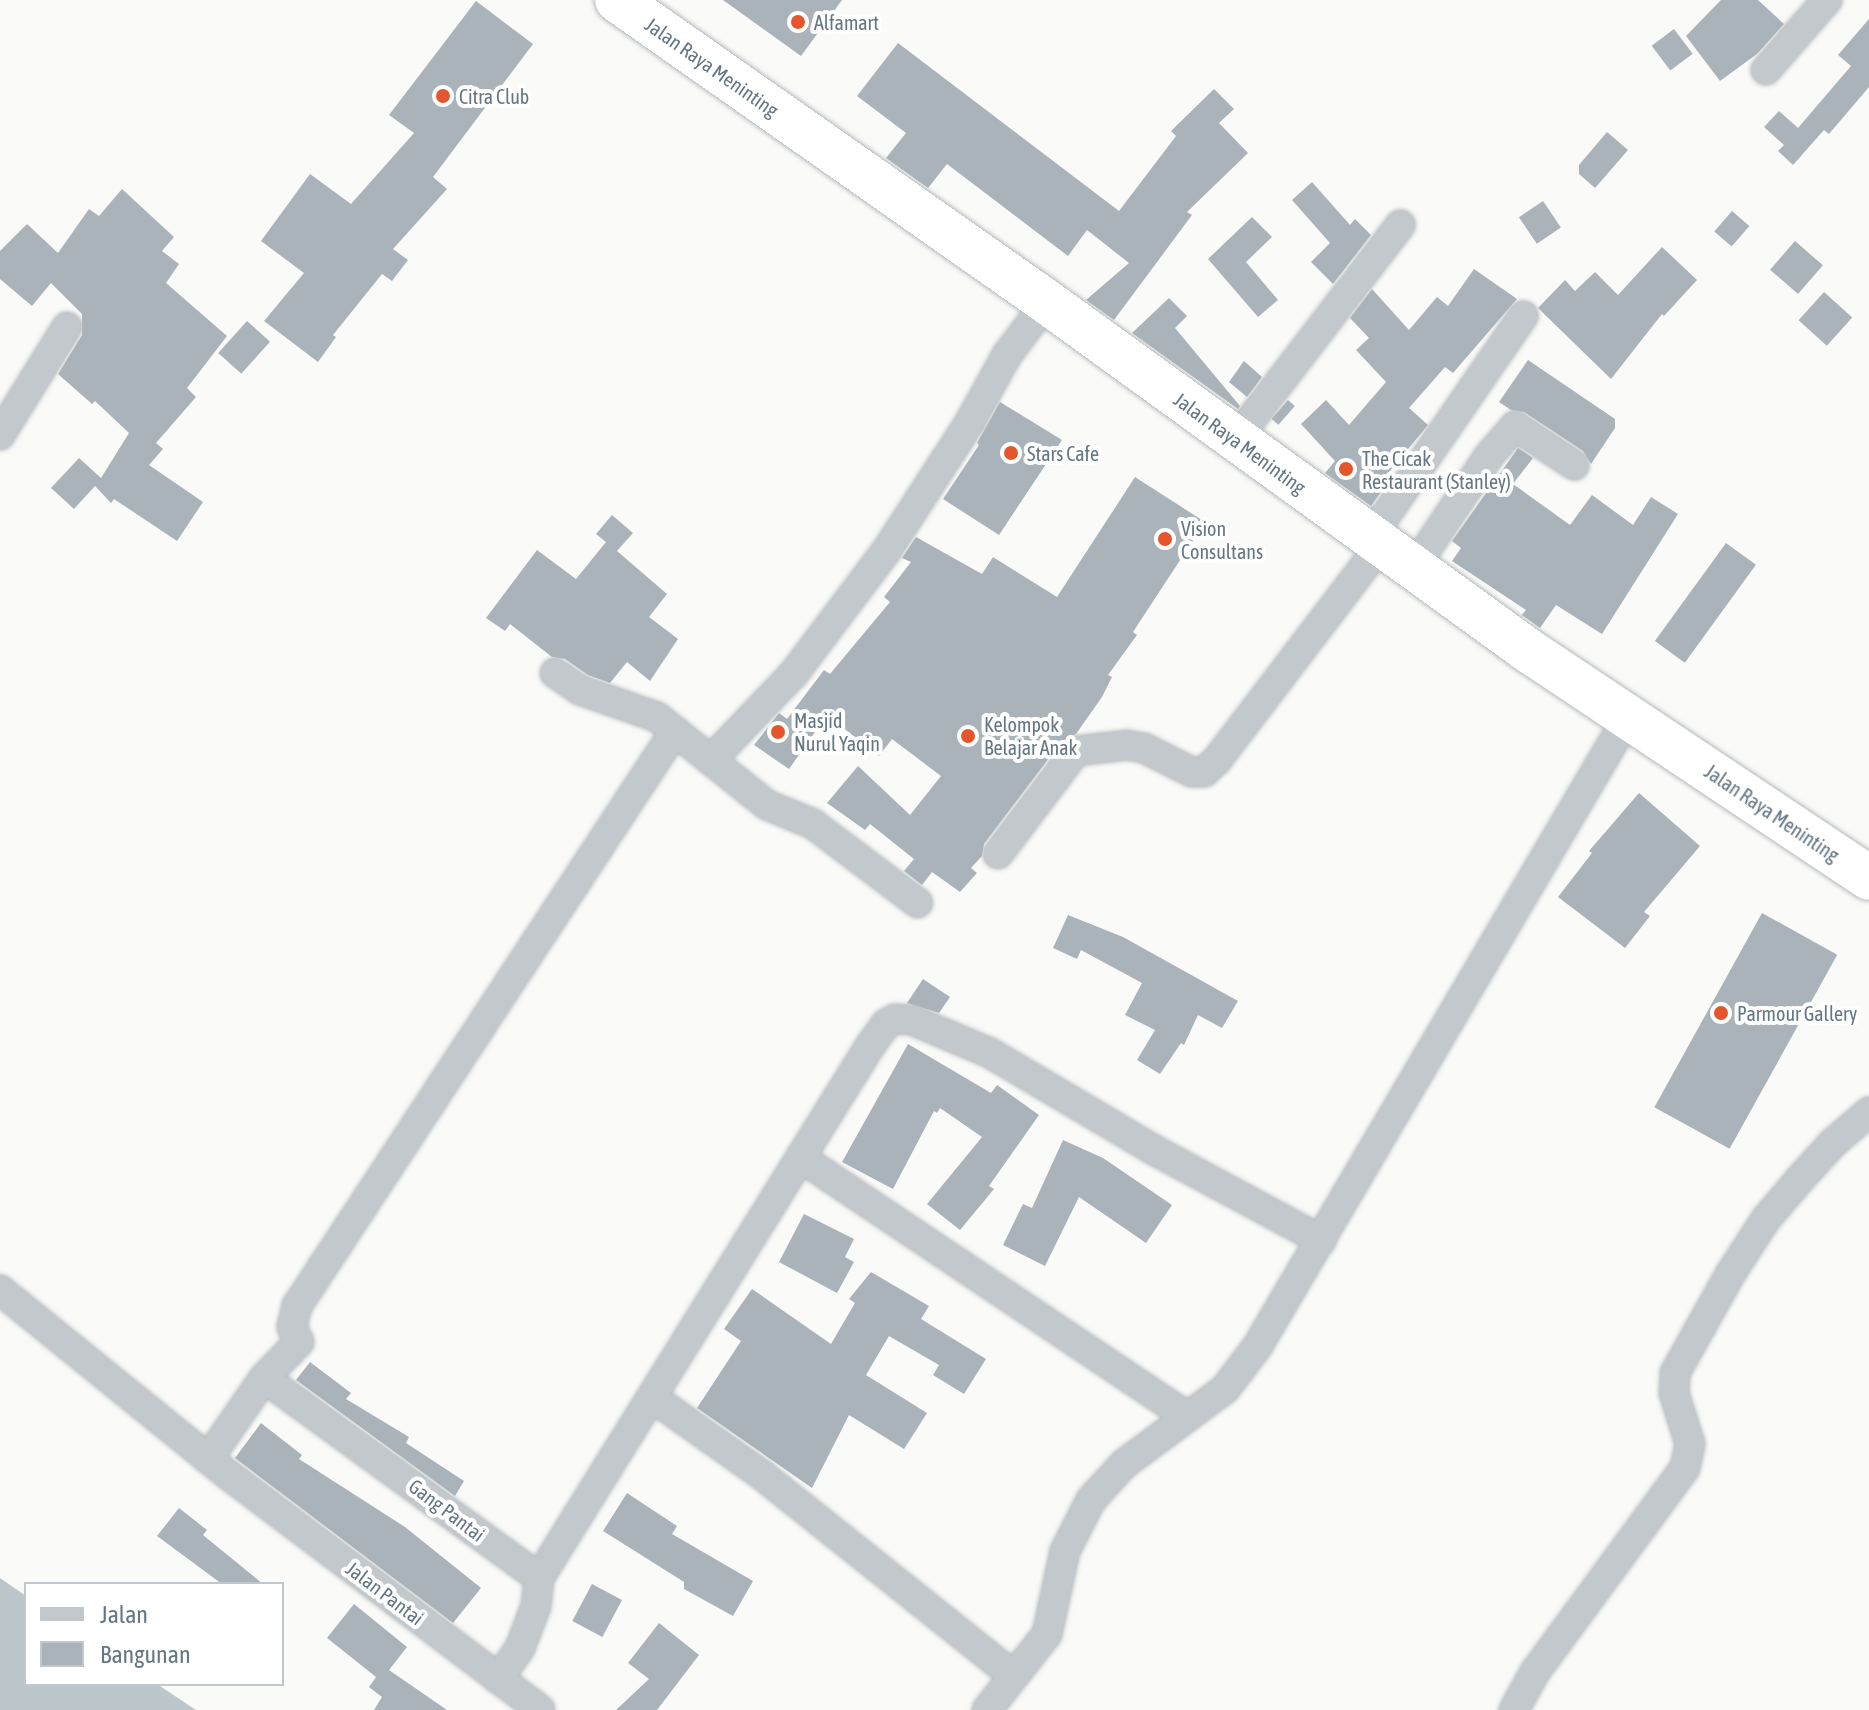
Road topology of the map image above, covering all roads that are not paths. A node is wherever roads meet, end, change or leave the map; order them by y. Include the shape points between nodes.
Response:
1 (617, 0) edge
2 (1827, 0) edge
3 (1766, 70) dead end
4 (1400, 225) dead end
5 (1047, 302) junction
6 (1523, 316) dead end
7 (67, 327) dead end
8 (0, 435) edge
9 (1236, 439) junction
10 (1574, 465) dead end
11 (1388, 551) junction
12 (555, 673) dead end
13 (1628, 717) junction
14 (675, 731) junction
15 (711, 760) junction
16 (998, 854) dead end
17 (1864, 863) edge
18 (918, 903) dead end
19 (1869, 1112) edge
20 (801, 1158) junction
21 (1321, 1240) junction
22 (0, 1290) edge
23 (264, 1378) junction
24 (653, 1398) junction
25 (1186, 1416) junction
26 (219, 1467) junction
27 (539, 1578) junction
28 (1014, 1676) junction
29 (498, 1679) junction
30 (540, 1710) edge
31 (987, 1710) edge
32 (1514, 1710) edge

1 - 5 highway, Jalan Raya Meninting
2 - 3 street
4 - 9 street
5 - 9 highway, Jalan Raya Meninting
5 - 15 street via 1007,355 930,487 869,575 795,672
6 - 11 street
7 - 8 street
9 - 11 highway, Jalan Raya Meninting
10 - 11 street via 1515,426
11 - 13 highway, Jalan Raya Meninting
11 - 16 street via 1204,772 1127,745 1076,751
12 - 14 street via 580,690 643,710
13 - 17 highway, Jalan Raya Meninting
13 - 21 street
14 - 15 street
14 - 23 street via 297,1306 292,1327 299,1342
15 - 18 street via 767,805 813,824
19 - 32 street via 1833,1143 1766,1219 1731,1273 1675,1373 1674,1393 1690,1444 1685,1468 1535,1672
20 - 21 street via 886,1024 912,1020 990,1053
20 - 24 street
20 - 25 street
21 - 25 street via 1257,1347 1225,1389
22 - 26 street, Jalan Pantai
23 - 26 street
23 - 27 street, Gang Pantai
24 - 27 street
24 - 28 street via 762,1475
25 - 28 street via 1124,1464 1091,1500 1065,1551 1047,1634
26 - 29 street, Jalan Pantai
27 - 29 street via 536,1606 520,1648
28 - 31 street
29 - 30 street, Jalan Pantai

